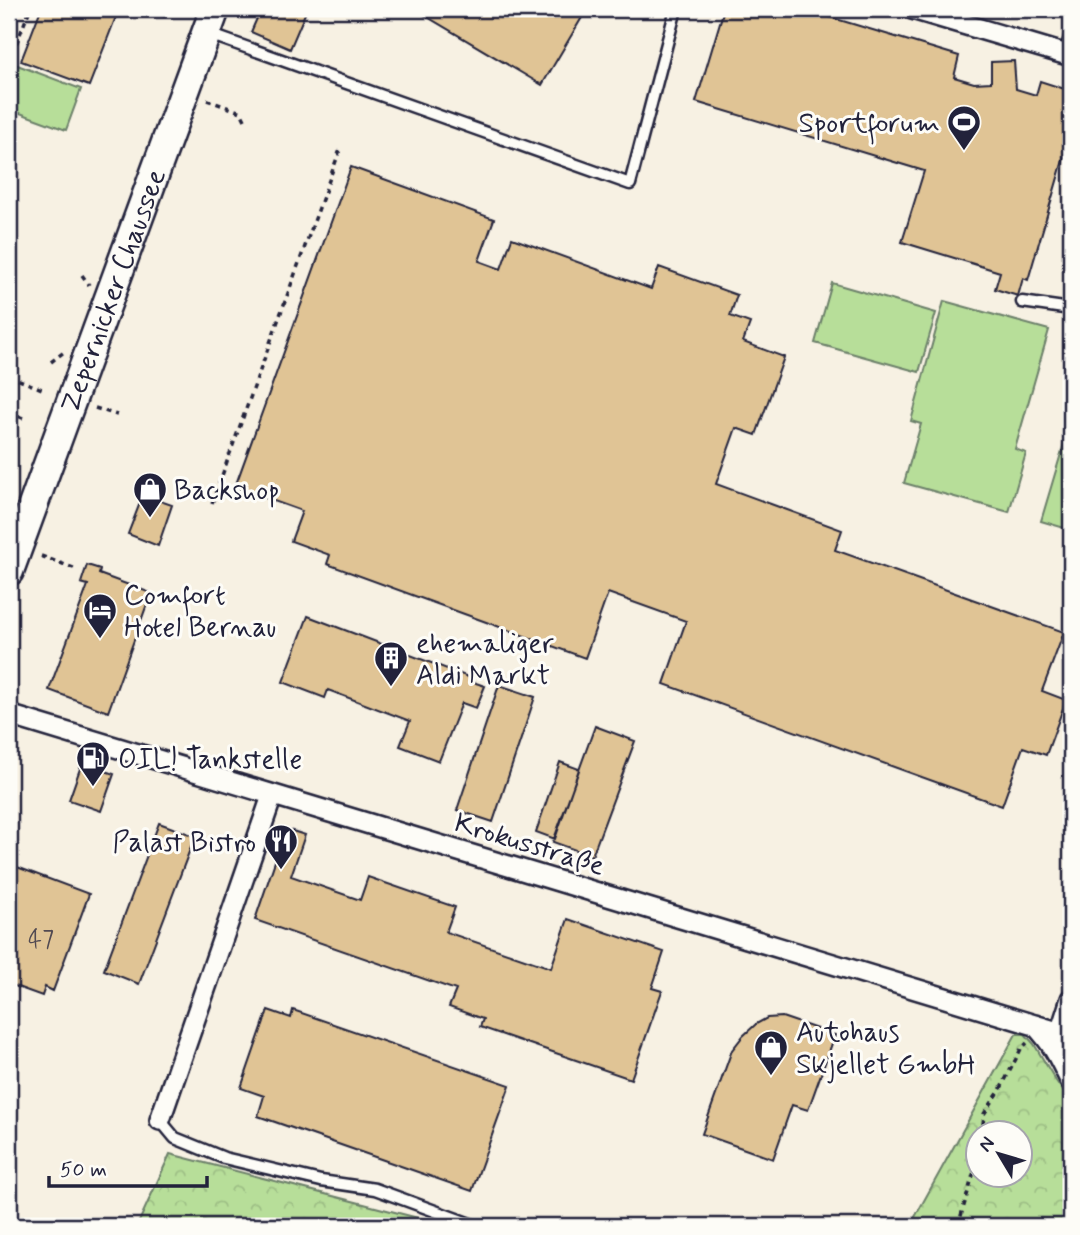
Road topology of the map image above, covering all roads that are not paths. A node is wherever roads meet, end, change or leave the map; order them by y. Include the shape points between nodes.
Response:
1 (676, 9) edge
2 (912, 9) edge
3 (210, 21) edge
4 (1071, 34) edge
5 (1068, 55) edge
6 (1022, 302) dead end
7 (1071, 309) edge
8 (9, 571) edge
9 (9, 715) edge
10 (272, 796) junction
11 (1071, 999) edge
12 (1035, 1025) junction
13 (1065, 1034) edge
14 (1071, 1082) edge
15 (160, 1121) joint
16 (476, 1226) edge

1 - 3 lane via 629,184
2 - 5 street
3 - 8 main road, Zepernicker Chaussee
4 - 5 lane
6 - 7 lane
9 - 10 street, Krokusstraße
10 - 12 street, Krokusstraße
10 - 15 street
11 - 13 street
12 - 13 street, Krokusstraße
12 - 14 street via 1060,1058
15 - 16 lane via 175,1138 224,1158 375,1189

